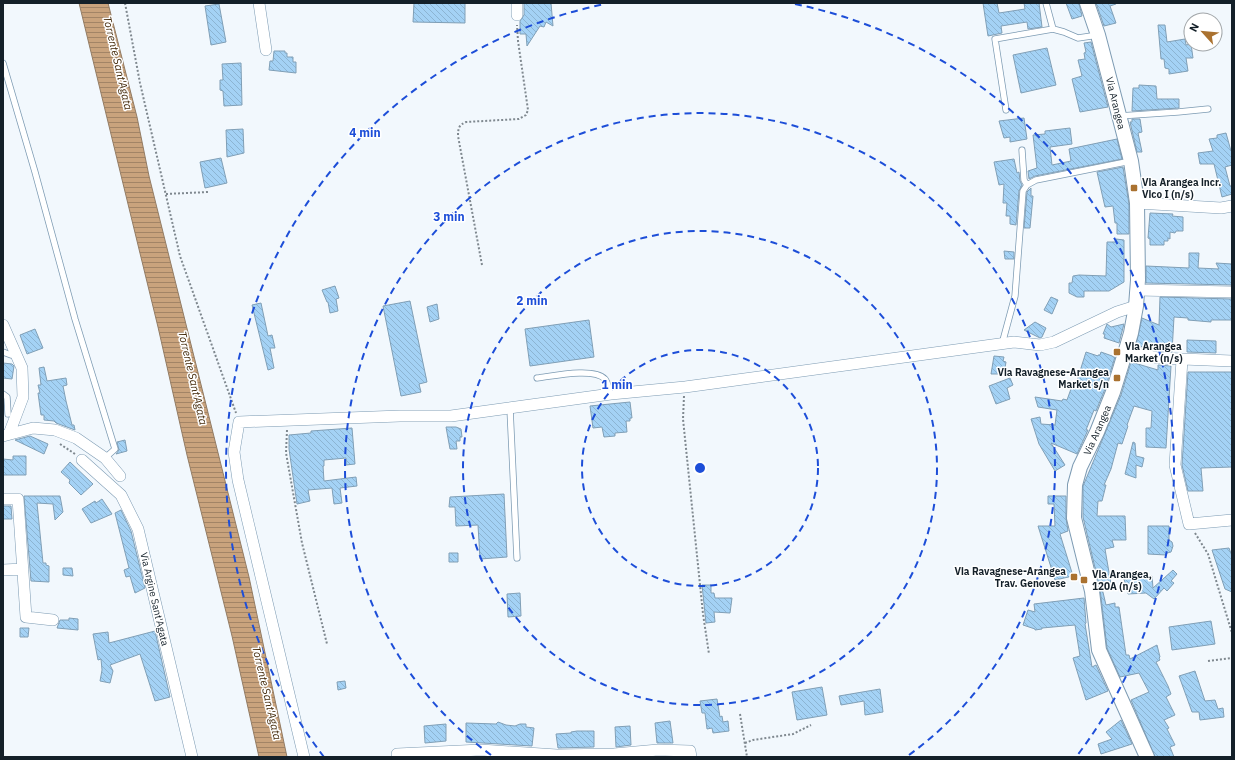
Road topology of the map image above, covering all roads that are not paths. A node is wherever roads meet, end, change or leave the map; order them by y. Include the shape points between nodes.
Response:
1 (259, 3) edge
2 (518, 3) edge
3 (1046, 3) edge
4 (1087, 3) edge
5 (517, 15) road end
6 (1053, 29) junction
7 (1098, 35) junction
8 (266, 50) dead end
9 (3, 63) edge
10 (1208, 109) dead end
11 (1006, 110) dead end
12 (1118, 116) junction
13 (1022, 150) dead end
14 (1131, 161) junction
15 (1027, 185) junction
16 (1137, 203) junction
17 (1232, 206) edge
18 (1137, 290) junction
19 (1232, 292) edge
20 (1136, 306) junction
21 (3, 325) edge
22 (1002, 345) junction
23 (1126, 350) junction
24 (3, 352) edge
25 (11, 355) dead end
26 (1182, 360) junction
27 (1232, 361) edge
28 (537, 378) dead end
29 (3, 394) edge
30 (611, 394) junction
31 (510, 409) junction
32 (8, 414) dead end
33 (6, 435) edge
34 (105, 458) junction
35 (82, 460) dead end
36 (120, 476) dead end
37 (3, 499) edge
38 (1232, 520) edge
39 (517, 558) dead end
40 (23, 569) junction
41 (3, 570) edge
42 (53, 620) dead end
43 (397, 754) dead end
44 (192, 757) edge
45 (304, 757) edge
46 (691, 757) edge
47 (1147, 757) edge

1 - 8 street
2 - 5 street
3 - 6 lane
4 - 7 street, Via Arangea
6 - 7 lane via 1078,38
6 - 11 lane via 995,39
7 - 12 street, Via Arangea
9 - 34 lane via 114,449
10 - 12 lane
12 - 14 street, Via Arangea
13 - 15 lane via 1024,180
14 - 15 lane via 1036,180
14 - 16 street, Via Arangea
15 - 22 lane via 1023,191 1015,296
16 - 17 street via 1221,208
16 - 18 street, Via Arangea
18 - 19 street
18 - 20 street, Via Arangea
20 - 22 street via 1117,312 1054,342 1040,345 1014,342
20 - 23 street, Via Arangea
21 - 33 street via 22,368 23,397
22 - 30 street via 685,387
23 - 26 street via 1158,358
23 - 47 street, Via Arangea via 1113,392 1078,473 1074,518 1092,590 1099,650
24 - 25 lane
26 - 27 street
26 - 38 street via 1175,465 1189,524
28 - 30 lane via 596,373 605,380
29 - 32 lane via 7,396
30 - 31 street
31 - 39 lane
31 - 45 street via 451,416 239,422 234,452 238,480
33 - 34 street via 32,428 55,430 76,438
34 - 36 street
35 - 44 street, Via Argine Sant'Agata via 120,495 138,529
37 - 40 street via 18,499
40 - 41 street
40 - 42 street via 26,617
43 - 46 street via 481,750 557,755 658,750 690,751

